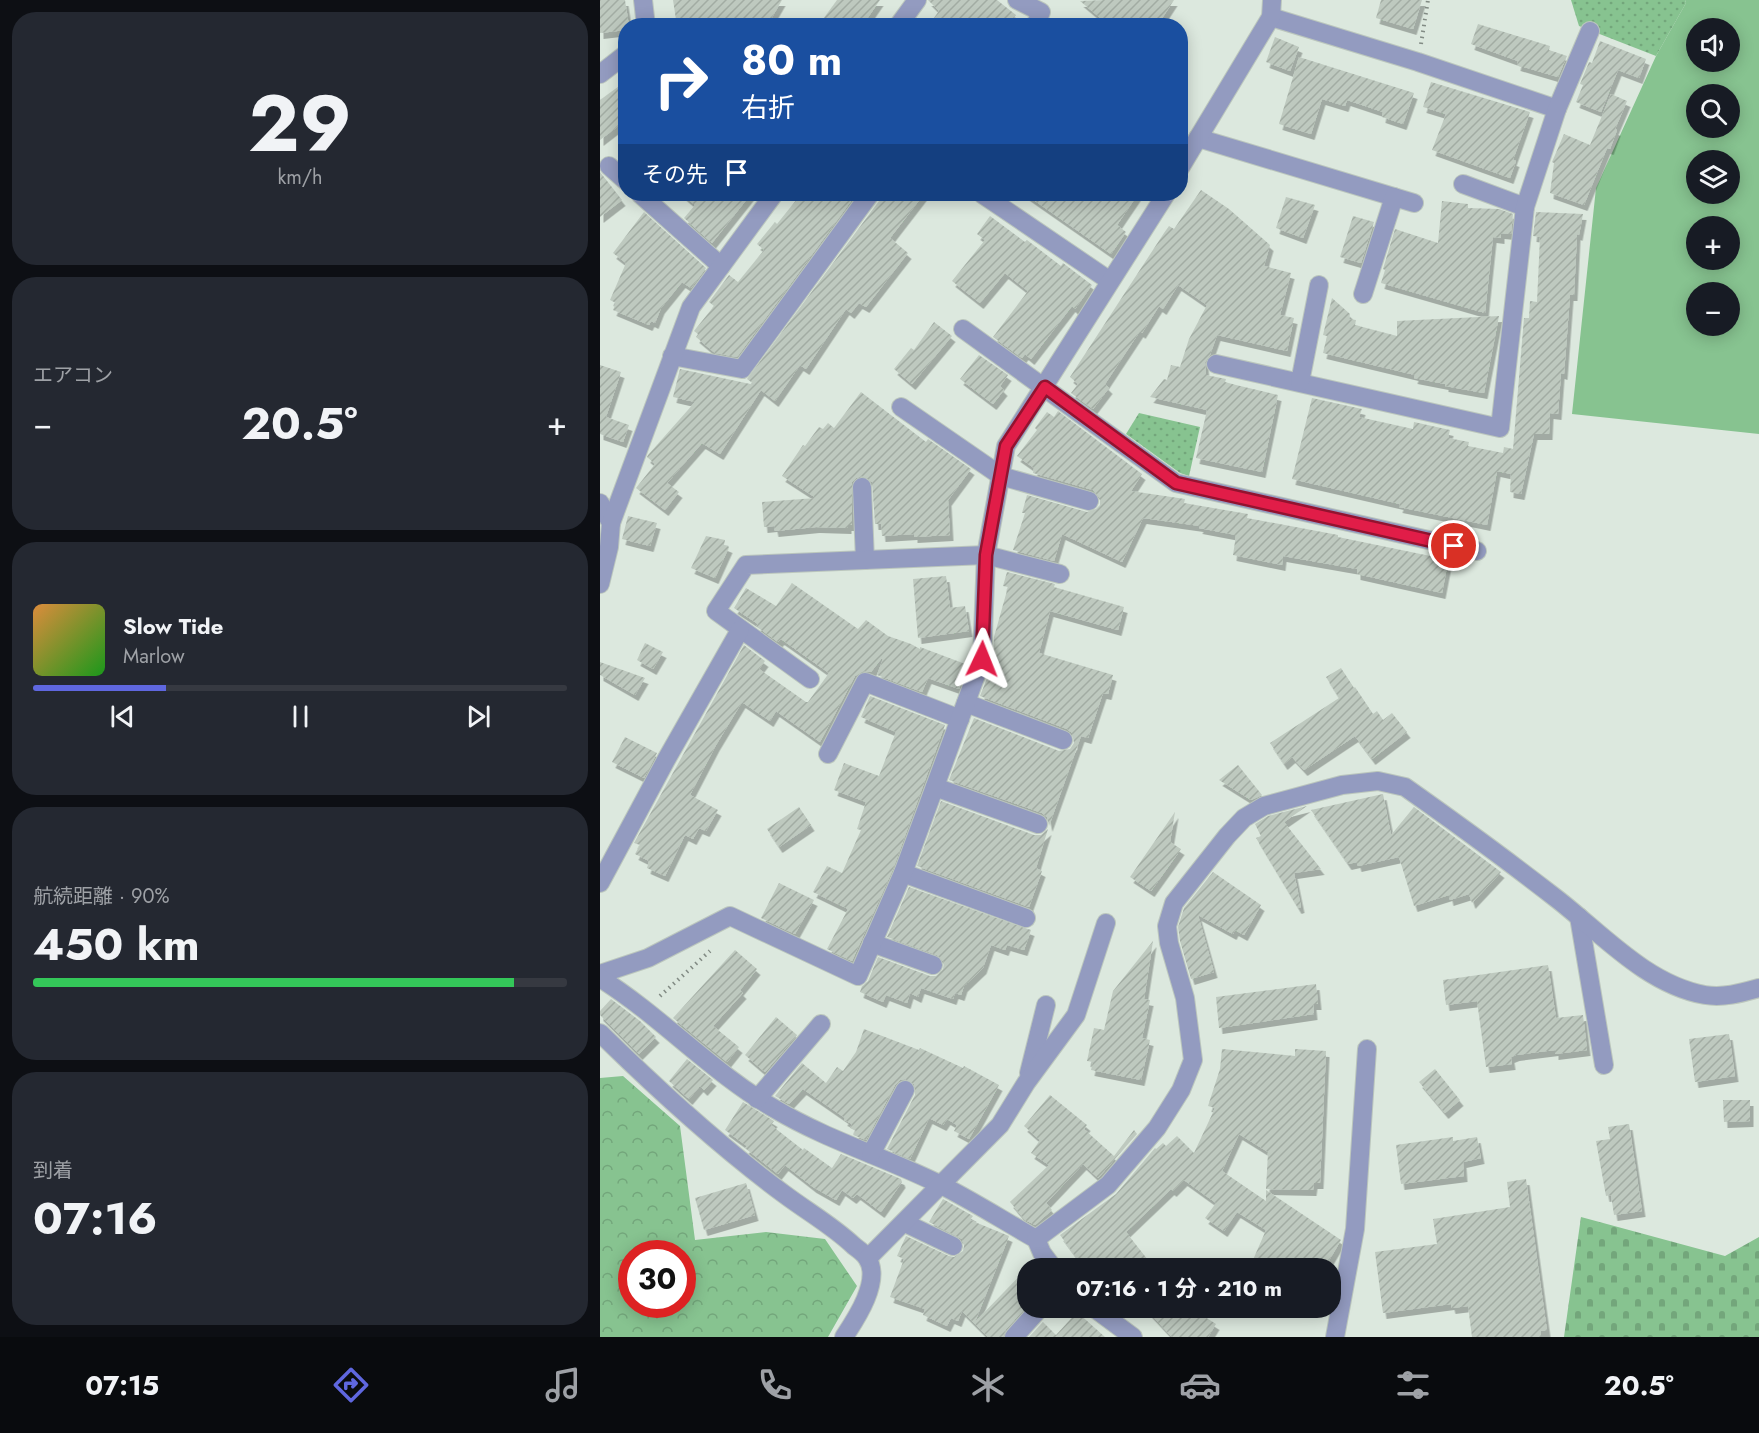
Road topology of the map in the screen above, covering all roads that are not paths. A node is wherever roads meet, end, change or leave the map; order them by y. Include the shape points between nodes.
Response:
1 (643, 0) edge
2 (917, 0) edge
3 (1017, 0) edge
4 (1271, 8) edge
5 (645, 18) edge
6 (904, 18) edge
7 (1038, 18) edge
8 (1590, 31) dead end
9 (618, 60) edge
10 (600, 74) edge
11 (1557, 109) junction
12 (1198, 138) junction
13 (1188, 155) edge
14 (609, 165) dead end
15 (618, 173) edge
16 (1464, 184) dead end
17 (1394, 197) junction
18 (648, 201) edge
19 (769, 201) edge
20 (865, 201) edge
21 (992, 201) edge
22 (1161, 201) edge
23 (1414, 203) dead end
24 (1525, 207) junction
25 (721, 266) junction
26 (1110, 281) junction
27 (1319, 285) dead end
28 (1363, 294) dead end
29 (963, 329) dead end
30 (672, 356) junction
31 (1216, 364) dead end
32 (1300, 382) junction
33 (1045, 387) junction
34 (901, 407) dead end
35 (1001, 476) junction
36 (862, 487) dead end
37 (1089, 501) dead end
38 (600, 503) edge
39 (611, 523) junction
40 (1477, 551) dead end
41 (986, 555) junction
42 (865, 560) junction
43 (1060, 574) dead end
44 (600, 584) edge
45 (740, 630) junction
46 (810, 679) dead end
47 (963, 711) junction
48 (1063, 740) dead end
49 (828, 754) dead end
50 (935, 787) junction
51 (1038, 824) dead end
52 (903, 873) junction
53 (600, 883) edge
54 (1579, 917) junction
55 (1026, 918) dead end
56 (1107, 923) dead end
57 (872, 943) junction
58 (933, 965) dead end
59 (600, 976) edge
60 (1759, 988) edge
61 (1046, 1005) dead end
62 (821, 1024) dead end
63 (600, 1033) edge
64 (1367, 1049) dead end
65 (1604, 1065) dead end
66 (1026, 1083) junction
67 (905, 1090) dead end
68 (758, 1099) junction
69 (871, 1154) junction
70 (941, 1185) junction
71 (905, 1223) junction
72 (1036, 1239) junction
73 (953, 1246) dead end
74 (868, 1258) junction
75 (1046, 1258) edge
76 (1031, 1318) edge
77 (1107, 1318) edge
78 (844, 1337) edge
79 (1014, 1337) edge
80 (1133, 1337) edge
81 (1335, 1337) edge

1 - 5 street
2 - 6 street
3 - 7 street via 1041,12
4 - 11 street
4 - 12 street
8 - 11 street
9 - 10 street
11 - 24 street
12 - 13 street
12 - 17 street
14 - 15 street
16 - 24 street
17 - 23 street
17 - 28 street
18 - 25 street
19 - 25 street
20 - 30 street via 742,369
21 - 26 street
22 - 26 street
24 - 32 street via 1500,428
25 - 30 street via 691,307
26 - 33 street
27 - 32 street
29 - 33 street
30 - 39 street
31 - 32 street
33 - 35 street via 1006,446
33 - 40 street via 1176,483
34 - 35 street
35 - 37 street
35 - 41 street
36 - 42 street
38 - 39 street
39 - 44 street
41 - 42 street
41 - 43 street
41 - 47 street via 982,659
42 - 45 street via 746,565 716,611
45 - 46 street
45 - 53 street
47 - 48 street
47 - 49 street via 865,682
47 - 50 street
50 - 51 street
50 - 52 street
52 - 55 street
52 - 57 street
54 - 60 street via 1654,975 1679,987 1705,995 1730,996
54 - 65 street
54 - 72 street via 1405,787 1378,782 1342,785 1264,806 1244,818 1227,836 1174,903 1167,926 1192,1044 1193,1060 1181,1090 1157,1128 1108,1185
56 - 66 street via 1076,1016
57 - 58 street
57 - 59 street via 858,976 730,916 648,958
59 - 68 street
61 - 66 street
62 - 68 street
63 - 74 street via 665,1096
64 - 81 street via 1355,1229
66 - 70 street via 1000,1125
67 - 69 street
68 - 69 street
69 - 70 street
70 - 71 street
70 - 72 street
71 - 73 street
71 - 74 street
72 - 75 street
74 - 78 street via 868,1293 860,1314
76 - 79 street
77 - 80 street

